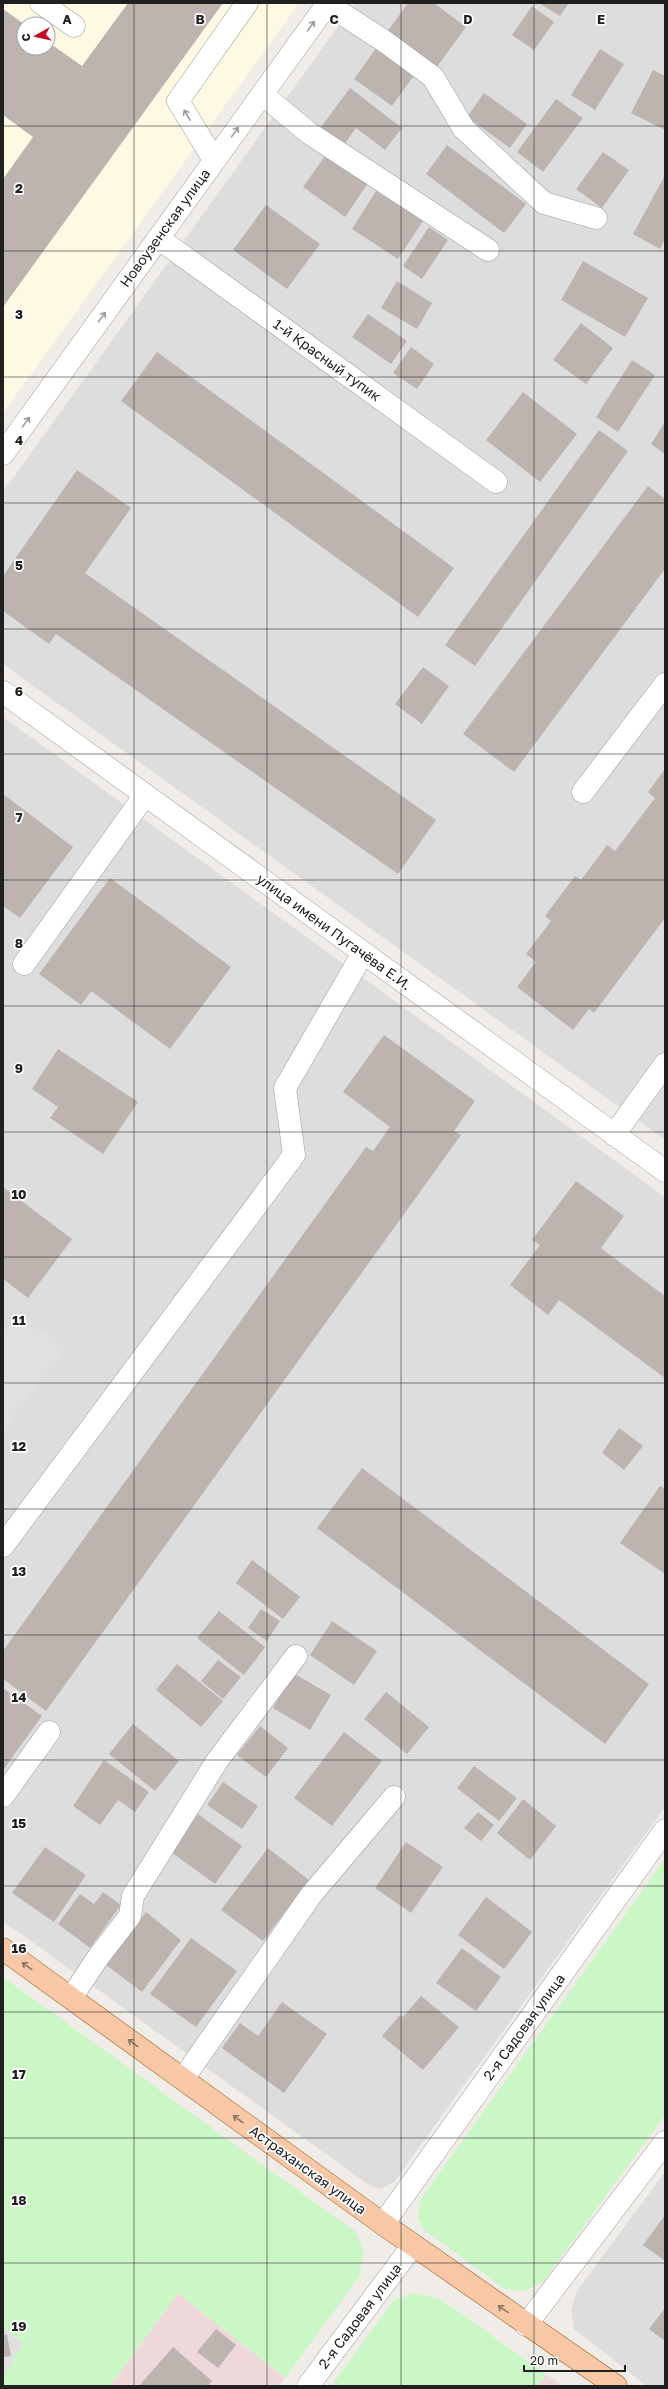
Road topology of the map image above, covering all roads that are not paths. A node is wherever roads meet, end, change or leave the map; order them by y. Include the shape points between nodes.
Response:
1 (41, 3) edge
2 (247, 3) edge
3 (327, 3) edge
4 (74, 26) dead end
5 (262, 94) junction
6 (214, 160) junction
7 (596, 218) dead end
8 (158, 238) junction
9 (488, 250) dead end
10 (3, 454) edge
11 (496, 482) dead end
12 (665, 684) edge
13 (3, 692) edge
14 (583, 792) dead end
15 (145, 795) junction
16 (363, 953) junction
17 (24, 964) dead end
18 (665, 1064) edge
19 (614, 1135) junction
20 (665, 1171) edge
21 (3, 1546) edge
22 (296, 1656) dead end
23 (49, 1732) dead end
24 (3, 1796) edge
25 (394, 1797) dead end
26 (665, 1830) edge
27 (3, 1949) edge
28 (71, 1998) junction
29 (183, 2079) junction
30 (665, 2142) edge
31 (383, 2224) junction
32 (413, 2245) junction
33 (526, 2325) junction
34 (308, 2386) edge
35 (616, 2386) edge

1 - 4 street
6 -> 2 street via 178,101
5 -> 3 street, Новоузенская улица
3 - 7 street via 433,77 464,129 544,203
6 -> 5 street, Новоузенская улица
5 - 9 street via 309,133
6 - 8 street, Новоузенская улица
10 -> 8 street, Новоузенская улица
8 - 11 street, 1-й Красный тупик
12 - 14 street
13 - 15 street, улица имени Пугачёва Е.И.
15 - 16 street, улица имени Пугачёва Е.И.
15 - 17 street
16 - 19 street, улица имени Пугачёва Е.И.
16 - 21 street via 285,1088 294,1156
18 - 19 street
19 - 20 street, улица имени Пугачёва Е.И.
22 - 28 street via 217,1761 133,1896 130,1916
23 - 24 street
25 - 29 street via 311,1895
26 - 31 street, 2-я Садовая улица
28 -> 27 main road, Астраханская улица
29 -> 28 main road, Астраханская улица
31 -> 29 main road, Астраханская улица
30 - 33 street
31 - 32 main road, Астраханская улица
33 -> 32 main road, Астраханская улица
32 - 34 street, 2-я Садовая улица
33 - 35 main road, Астраханская улица

